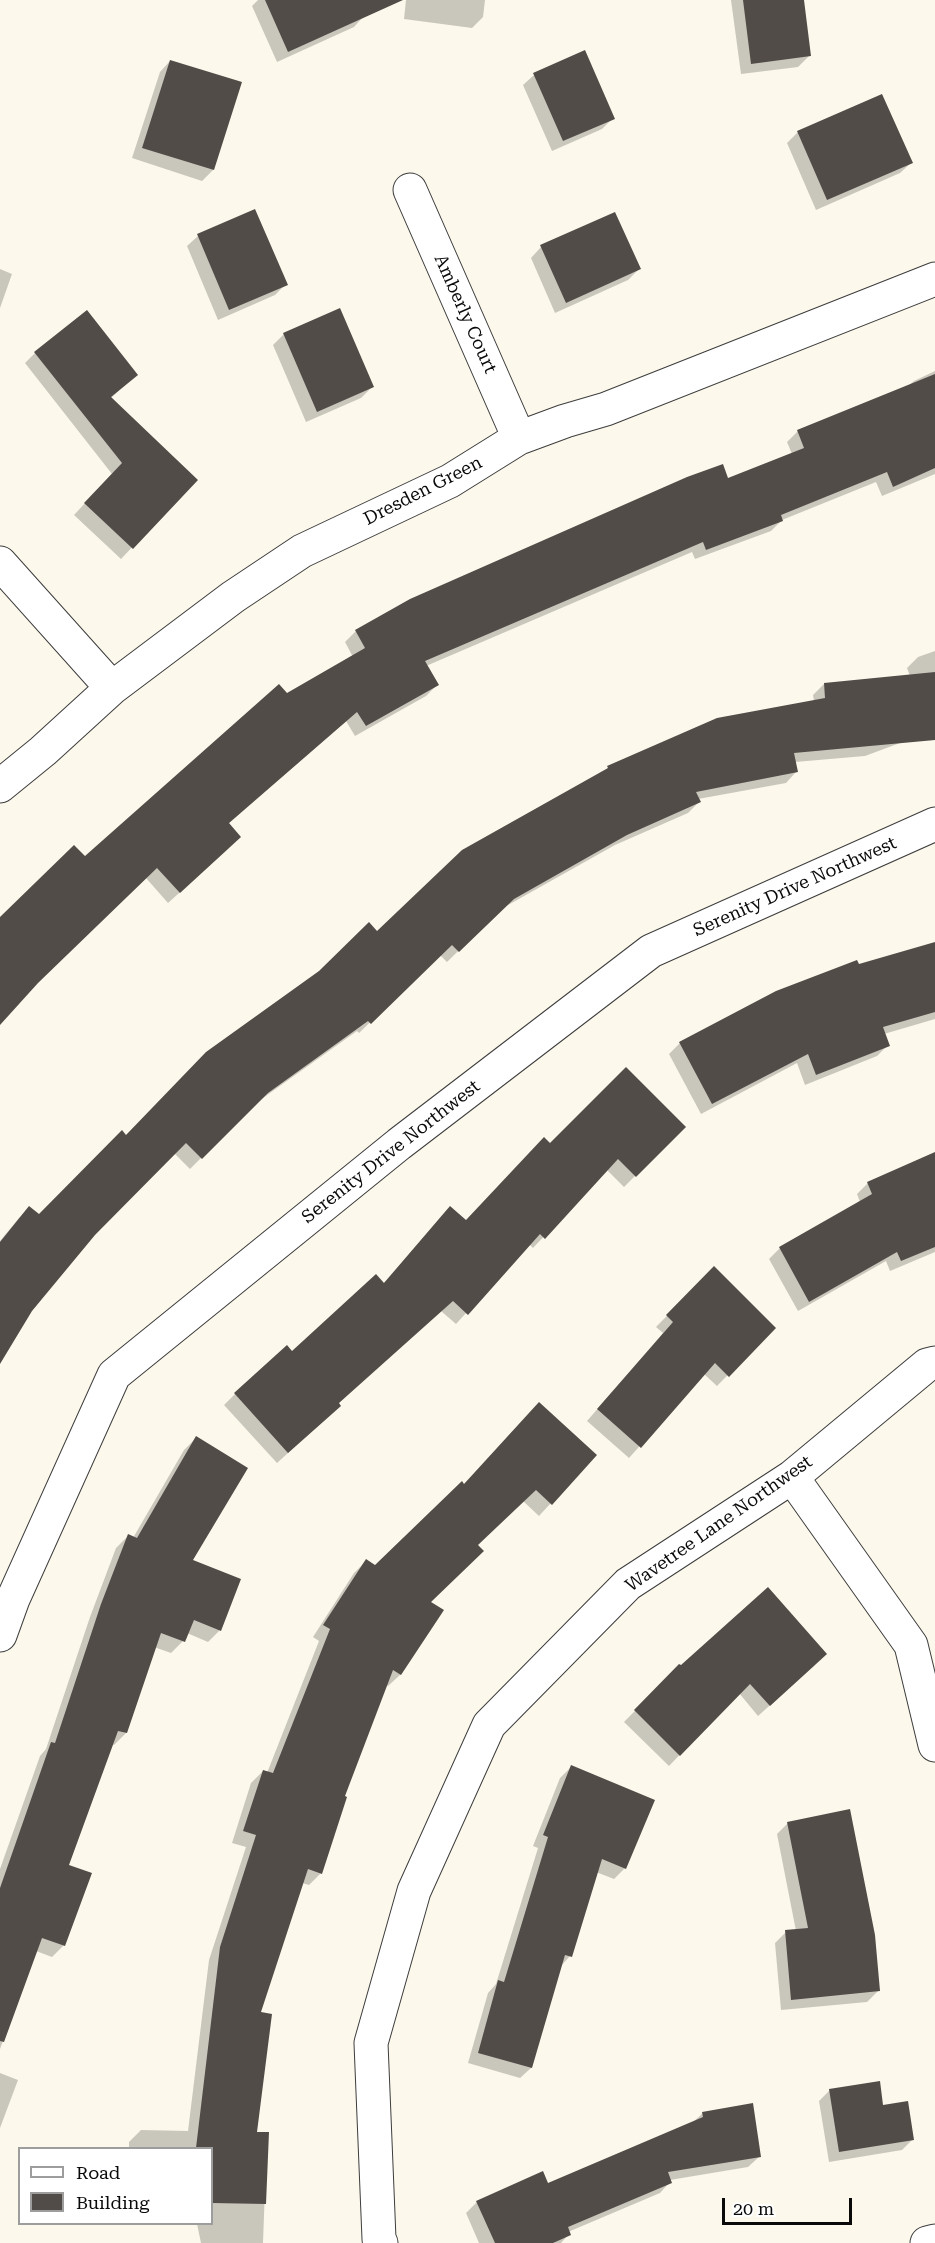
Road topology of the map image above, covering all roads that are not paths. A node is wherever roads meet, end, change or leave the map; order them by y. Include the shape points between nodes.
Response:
1 (410, 190) dead end
2 (935, 279) edge
3 (519, 438) junction
4 (0, 563) edge
5 (112, 688) junction
6 (0, 786) edge
7 (935, 824) edge
8 (935, 1363) edge
9 (792, 1477) junction
10 (0, 1635) edge
11 (935, 1745) edge
12 (935, 2241) edge
13 (381, 2243) edge
14 (927, 2243) edge

1 - 3 street, Amberly Court
2 - 3 street, Dresden Green via 606,409
3 - 5 street, Dresden Green via 450,481 302,551 233,597
4 - 5 street
5 - 6 street, Dresden Green
7 - 10 street, Serenity Drive Northwest via 651,951 399,1144 114,1375
8 - 9 street, Wavetree Lane Northwest via 927,1365
9 - 11 street via 910,1645
9 - 13 street, Wavetree Lane Northwest via 628,1584 489,1725 414,1891 371,2043
12 - 14 street

